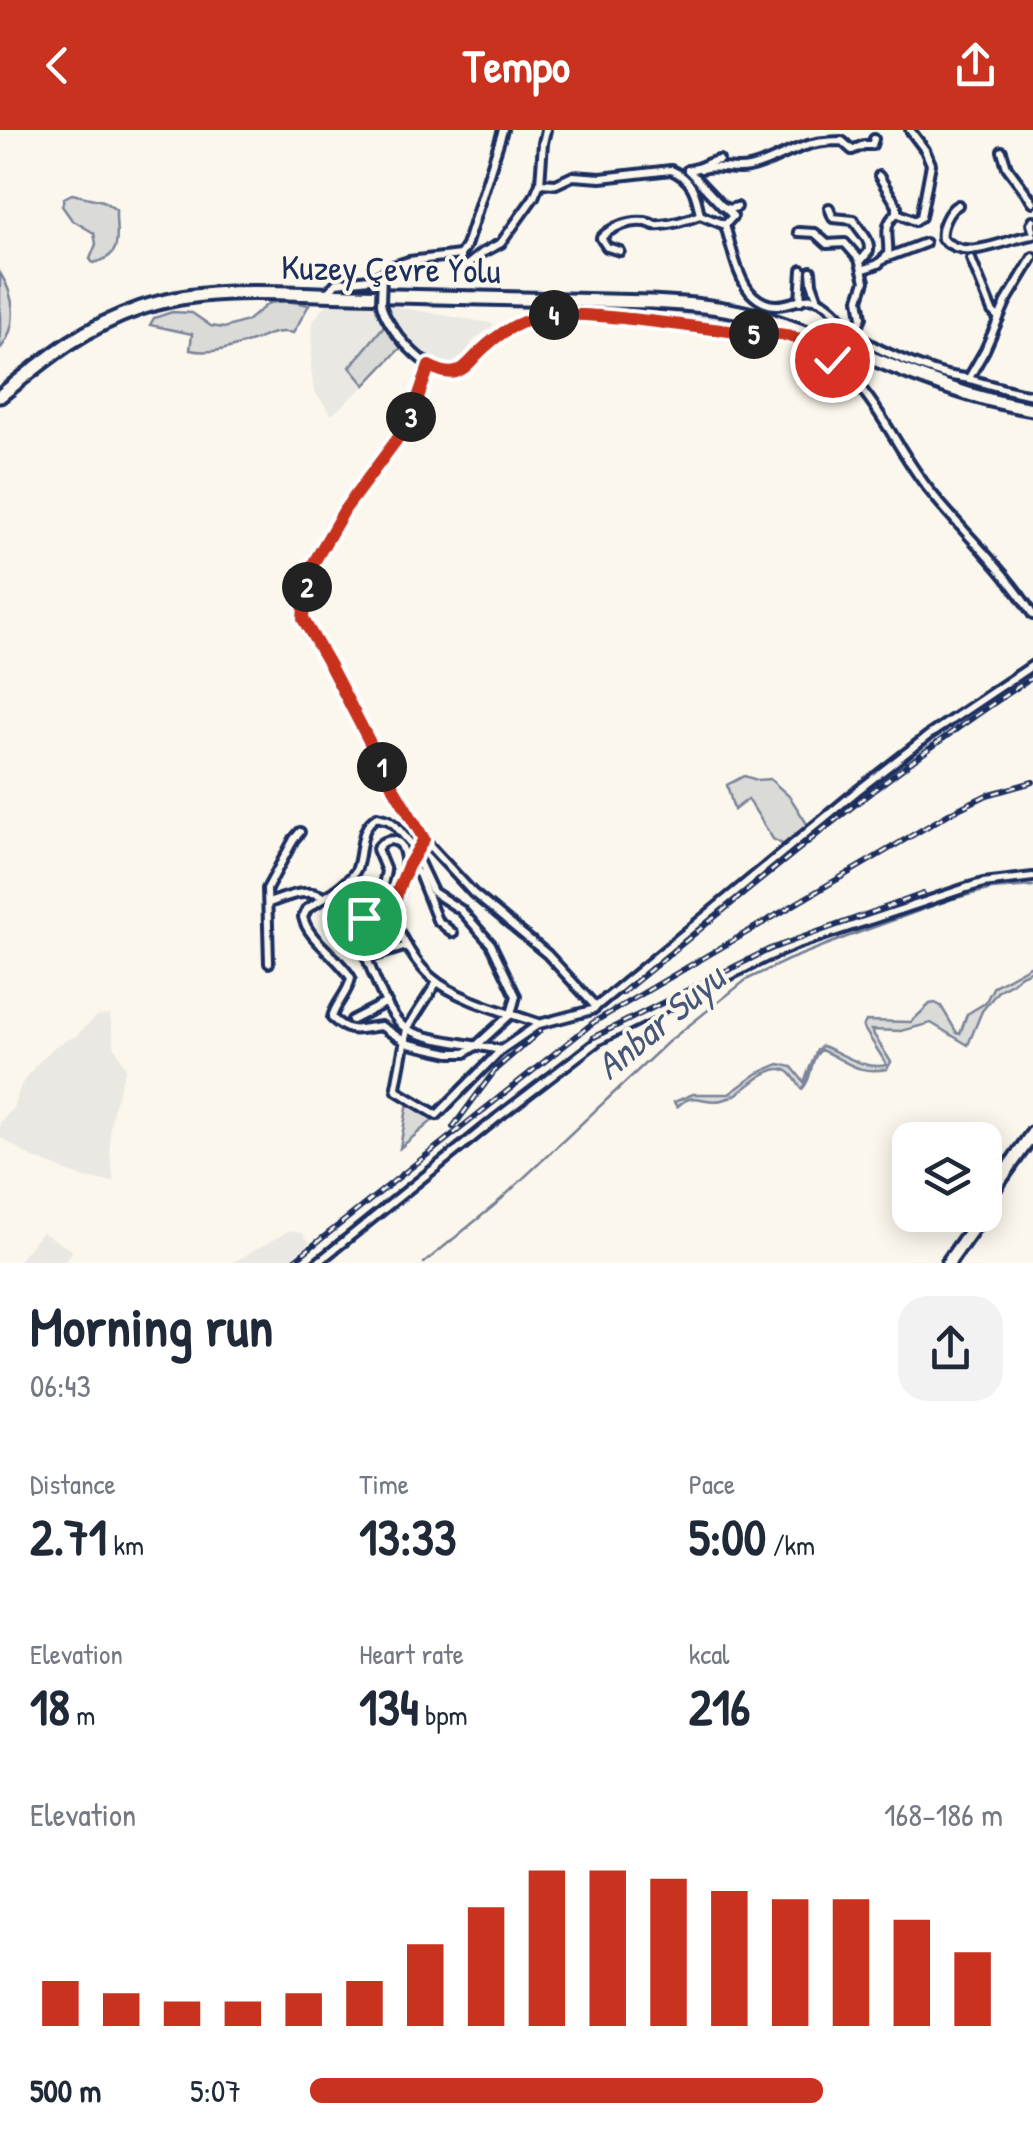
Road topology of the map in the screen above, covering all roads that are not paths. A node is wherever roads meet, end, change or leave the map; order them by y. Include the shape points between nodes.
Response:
1 (503, 130) edge
2 (546, 130) edge
3 (910, 130) edge
4 (874, 139) dead end
5 (1002, 152) dead end
6 (719, 160) dead end
7 (701, 168) junction
8 (688, 170) junction
9 (676, 172) junction
10 (878, 176) dead end
11 (540, 182) junction
12 (1033, 202) edge
13 (958, 204) dead end
14 (737, 207) dead end
15 (829, 208) dead end
16 (726, 209) junction
17 (897, 213) junction
18 (700, 215) junction
19 (1033, 220) edge
20 (726, 225) junction
21 (798, 232) dead end
22 (1033, 232) edge
23 (925, 244) dead end
24 (620, 251) dead end
25 (460, 255) junction
26 (887, 257) junction
27 (1033, 257) edge
28 (971, 259) dead end
29 (861, 266) junction
30 (382, 274) junction
31 (330, 290) junction
32 (818, 300) junction
33 (800, 302) junction
34 (999, 318) junction
35 (854, 333) junction
36 (429, 366) junction
37 (969, 378) junction
38 (0, 393) edge
39 (1033, 396) edge
40 (1033, 407) edge
41 (1033, 615) edge
42 (1033, 665) edge
43 (300, 832) dead end
44 (424, 840) junction
45 (416, 854) junction
46 (407, 868) junction
47 (1033, 877) edge
48 (323, 897) junction
49 (269, 903) junction
50 (377, 914) junction
51 (392, 919) junction
52 (453, 933) dead end
53 (408, 946) junction
54 (368, 958) junction
55 (269, 963) dead end
56 (437, 982) junction
57 (387, 1002) junction
58 (596, 1007) junction
59 (511, 1014) junction
60 (352, 1020) dead end
61 (540, 1024) junction
62 (407, 1029) junction
63 (404, 1042) junction
64 (478, 1045) junction
65 (501, 1050) junction
66 (1033, 1133) edge
67 (1033, 1143) edge
68 (1002, 1177) edge
69 (1002, 1185) edge
70 (968, 1232) edge
71 (317, 1263) edge
72 (945, 1263) edge

1 - 25 street
2 - 11 street
3 - 17 street via 931,164 921,217
4 - 7 street via 852,150 843,141 818,142 740,170
5 - 12 street
6 - 7 street
7 - 8 street
8 - 9 street
8 - 16 street
9 - 11 street
9 - 18 street via 694,187
10 - 17 street
11 - 25 street via 501,243 468,265 460,264
13 - 22 street via 941,232 948,244 983,250
14 - 16 street
15 - 29 street via 833,218 854,220 866,235 869,252
16 - 20 street via 733,216
17 - 26 street via 887,224
18 - 20 street
18 - 24 street via 656,226 629,223 602,235 605,245
19 - 22 street
20 - 33 street via 750,293 772,305
21 - 29 street via 846,243
23 - 26 street
25 - 30 street via 390,266
26 - 29 street
27 - 34 street
28 - 34 street
29 - 35 street via 866,281
30 - 31 street via 338,282
30 - 36 street, bridge via 382,312
31 - 38 highway, Kuzey Çevre Yolu via 218,290 140,304 81,329
31 - 40 highway, Kuzey Çevre Yolu via 710,302 783,320 955,386
32 - 33 street
32 - 33 street via 806,270
32 - 35 street
34 - 37 street
35 - 37 street via 930,370
36 - 41 street via 456,373 506,330 554,315 785,335 808,344 858,383 909,463
36 - 44 street via 404,430 313,564 303,619
37 - 39 street
38 - 40 highway, Kuzey Çevre Yolu via 74,338 142,308 204,295 286,294 709,306 792,328 950,390
42 - 58 street via 857,790
43 - 49 street via 267,890
44 - 45 street
44 - 58 street
45 - 46 street
45 - 48 street via 395,825 374,818 354,873
45 - 59 street via 433,892 461,910 496,952 516,996
46 - 50 street via 399,842 378,848 386,872
46 - 51 street
46 - 52 street via 419,874 436,920
47 - 71 street via 983,883 795,945 599,1040
48 - 49 street via 315,892
48 - 63 street via 303,921 351,978 332,1018 353,1030 385,1027
49 - 55 street
50 - 51 street
50 - 54 street via 358,927
51 - 53 street
53 - 54 street
53 - 56 street
54 - 57 street
56 - 59 street
56 - 62 street
57 - 60 street
57 - 62 street
58 - 61 street
59 - 61 street
59 - 64 street
61 - 65 street
62 - 63 street
62 - 64 street
63 - 64 street via 460,1054
63 - 65 street via 396,1089 436,1115
64 - 65 street
66 - 68 highway
67 - 69 highway
70 - 72 highway

